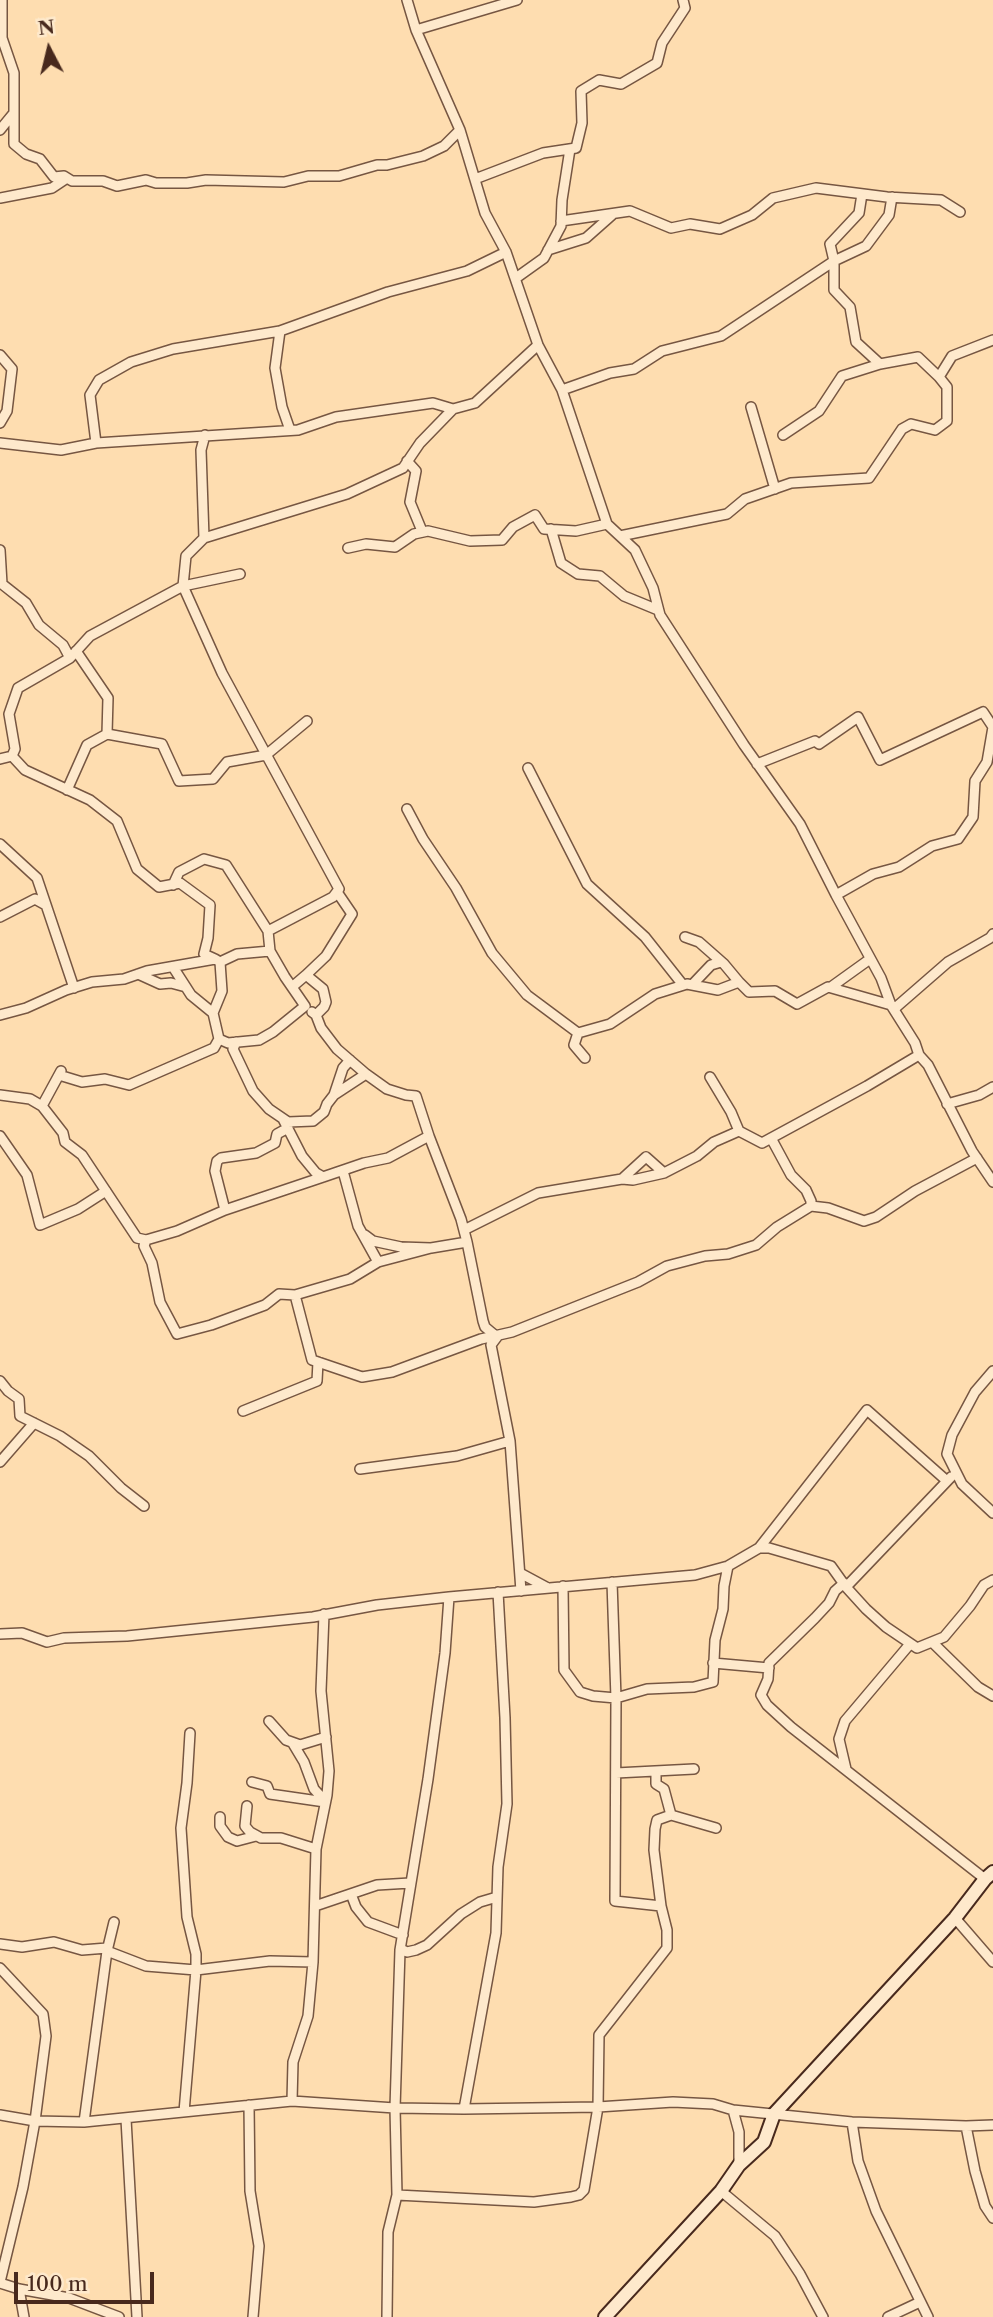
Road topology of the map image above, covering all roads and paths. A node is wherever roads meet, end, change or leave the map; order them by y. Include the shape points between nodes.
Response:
1 (2, 0) edge
2 (407, 0) edge
3 (517, 0) edge
4 (683, 0) edge
5 (416, 30) junction
6 (13, 114) junction
7 (0, 130) edge
8 (460, 130) junction
9 (570, 149) junction
10 (67, 178) junction
11 (475, 179) junction
12 (862, 194) junction
13 (892, 197) junction
14 (0, 198) edge
15 (960, 212) dead end
16 (613, 214) junction
17 (561, 221) junction
18 (548, 250) junction
19 (506, 252) junction
20 (834, 261) junction
21 (516, 278) junction
22 (280, 331) junction
23 (993, 340) edge
24 (538, 345) junction
25 (0, 355) edge
26 (880, 364) junction
27 (939, 377) junction
28 (562, 390) junction
29 (751, 407) dead end
30 (453, 409) junction
31 (0, 423) edge
32 (290, 430) junction
33 (205, 435) junction
34 (783, 435) dead end
35 (0, 443) edge
36 (96, 443) junction
37 (407, 461) junction
38 (775, 489) junction
39 (607, 524) junction
40 (551, 529) junction
41 (422, 531) junction
42 (620, 536) junction
43 (204, 538) junction
44 (348, 548) dead end
45 (0, 550) edge
46 (240, 574) dead end
47 (183, 586) junction
48 (658, 610) junction
49 (73, 654) junction
50 (307, 721) dead end
51 (993, 727) edge
52 (107, 734) junction
53 (266, 755) junction
54 (12, 756) junction
55 (0, 759) edge
56 (757, 764) junction
57 (528, 768) dead end
58 (67, 790) junction
59 (407, 809) dead end
60 (0, 844) edge
61 (173, 885) junction
62 (337, 892) junction
63 (836, 895) junction
64 (44, 904) junction
65 (0, 916) edge
66 (268, 931) junction
67 (993, 934) edge
68 (685, 937) dead end
69 (271, 951) junction
70 (870, 959) junction
71 (217, 961) junction
72 (722, 962) junction
73 (173, 967) junction
74 (138, 974) junction
75 (306, 975) junction
76 (739, 982) junction
77 (688, 985) junction
78 (186, 987) junction
79 (292, 987) junction
80 (831, 987) junction
81 (74, 988) junction
82 (305, 1006) junction
83 (892, 1007) junction
84 (213, 1013) junction
85 (0, 1015) edge
86 (316, 1015) junction
87 (578, 1034) junction
88 (219, 1039) junction
89 (236, 1042) junction
90 (919, 1055) junction
91 (585, 1058) dead end
92 (350, 1060) junction
93 (366, 1074) junction
94 (710, 1077) dead end
95 (993, 1087) edge
96 (0, 1095) edge
97 (334, 1095) junction
98 (947, 1104) junction
99 (42, 1106) junction
100 (283, 1119) junction
101 (288, 1128) junction
102 (739, 1131) junction
103 (0, 1136) edge
104 (429, 1136) junction
105 (771, 1138) junction
106 (976, 1158) junction
107 (343, 1171) junction
108 (664, 1173) junction
109 (323, 1177) junction
110 (622, 1180) junction
111 (993, 1182) edge
112 (106, 1191) junction
113 (811, 1206) junction
114 (225, 1210) junction
115 (464, 1230) junction
116 (363, 1234) junction
117 (146, 1240) junction
118 (467, 1242) junction
119 (431, 1248) junction
120 (377, 1262) junction
121 (295, 1295) junction
122 (497, 1337) junction
123 (318, 1362) junction
124 (993, 1371) edge
125 (0, 1381) edge
126 (243, 1411) dead end
127 (34, 1423) junction
128 (510, 1441) junction
129 (0, 1462) edge
130 (360, 1469) dead end
131 (955, 1473) junction
132 (947, 1481) junction
133 (144, 1506) dead end
134 (993, 1513) edge
135 (760, 1548) junction
136 (728, 1566) junction
137 (520, 1573) junction
138 (993, 1580) edge
139 (612, 1582) junction
140 (845, 1585) junction
141 (563, 1586) junction
142 (547, 1588) junction
143 (521, 1591) junction
144 (498, 1592) junction
145 (449, 1597) junction
146 (324, 1614) junction
147 (0, 1634) edge
148 (932, 1642) junction
149 (910, 1644) junction
150 (713, 1663) junction
151 (769, 1668) junction
152 (993, 1696) edge
153 (616, 1698) junction
154 (269, 1721) dead end
155 (190, 1733) dead end
156 (326, 1737) junction
157 (292, 1742) junction
158 (694, 1769) dead end
159 (846, 1769) junction
160 (656, 1771) junction
161 (616, 1773) junction
162 (252, 1782) dead end
163 (326, 1802) junction
164 (247, 1806) dead end
165 (671, 1815) junction
166 (220, 1818) dead end
167 (716, 1828) dead end
168 (256, 1836) junction
169 (316, 1849) junction
170 (989, 1876) edge
171 (410, 1883) junction
172 (351, 1894) junction
173 (497, 1897) junction
174 (315, 1906) junction
175 (661, 1906) junction
176 (955, 1918) junction
177 (114, 1922) dead end
178 (403, 1935) junction
179 (0, 1944) edge
180 (107, 1949) junction
181 (401, 1949) junction
182 (313, 1962) junction
183 (993, 1962) edge
184 (0, 1968) edge
185 (196, 1970) junction
186 (292, 2101) junction
187 (249, 2105) junction
188 (598, 2107) junction
189 (395, 2108) junction
190 (464, 2109) junction
191 (733, 2110) junction
192 (184, 2112) junction
193 (774, 2114) junction
194 (0, 2115) edge
195 (126, 2119) junction
196 (35, 2121) junction
197 (85, 2122) junction
198 (852, 2122) junction
199 (993, 2125) edge
200 (966, 2126) junction
201 (739, 2165) junction
202 (721, 2191) junction
203 (397, 2194) junction
204 (993, 2218) edge
205 (0, 2282) edge
206 (19, 2290) junction
207 (920, 2302) junction
208 (24, 2317) edge
209 (119, 2317) edge
210 (137, 2317) edge
211 (253, 2317) edge
212 (387, 2317) edge
213 (605, 2317) edge
214 (823, 2317) edge
215 (888, 2317) edge
216 (928, 2317) edge

1 - 6 street via 2,38 14,72
2 - 5 street
3 - 5 street
4 - 9 street via 685,8 662,43 657,63 621,84 599,80 581,91 582,123 576,148
5 - 8 street
6 - 7 street
6 - 10 street via 14,144 40,159 54,177
8 - 10 street via 444,146 423,156 339,176 284,182 146,180 117,186
8 - 11 street
9 - 11 street via 543,153
9 - 17 street
10 - 14 street via 52,188
11 - 19 street via 485,213
12 - 13 street
12 - 16 street via 816,188 773,198 752,215 720,229 690,224 671,228 630,211
12 - 20 street via 859,213 830,244
13 - 15 street via 942,200
13 - 20 street via 888,215 866,246
16 - 17 street
16 - 18 street via 586,238
17 - 18 street
18 - 21 street
19 - 21 street
19 - 22 street via 467,271 388,292
20 - 26 street via 834,290 850,307 856,342
20 - 28 street via 721,336 662,351 634,369
21 - 24 street
22 - 32 street via 275,368
22 - 36 street via 173,349 131,362 99,380 90,395
23 - 27 street via 952,356
24 - 28 street
24 - 30 street via 475,403
25 - 31 street via 12,369 7,411
26 - 27 street via 918,357
26 - 34 street via 842,376 819,411
27 - 38 street via 947,387 947,421 936,430 911,424 902,429 869,478 791,483
28 - 39 street
29 - 38 street
30 - 32 street via 432,403 336,417
30 - 37 street
32 - 33 street
33 - 36 street
33 - 43 street via 201,450
35 - 36 street via 61,450
37 - 41 street via 416,471 410,502
37 - 43 street via 403,468 347,494
38 - 42 street via 745,499 727,514
39 - 40 street via 576,531
39 - 42 street
40 - 41 street via 544,528 535,515 513,527 502,540 470,541
40 - 48 street via 561,563 578,574 600,576 624,596
41 - 44 street via 396,547 366,544
42 - 48 street via 635,550
43 - 47 street via 186,556
45 - 49 street via 2,584 26,603 38,625
46 - 47 street
47 - 49 street via 90,636
47 - 53 street
48 - 56 street
49 - 52 street via 108,698
49 - 54 street via 18,688 9,714
50 - 53 street
51 - 56 street via 983,712 880,760 858,717 819,744 815,741
51 - 63 street via 987,762 975,781 972,817 958,839 933,846
52 - 53 street via 162,744 179,781 213,779 227,762
52 - 58 street via 87,745
53 - 62 street
54 - 55 street
54 - 58 street via 25,770
56 - 63 street via 800,824
57 - 77 street via 587,884 645,937
58 - 61 street via 90,800 117,821 137,869 159,887
59 - 87 street via 492,953 527,995
60 - 64 street via 37,878
61 - 66 street via 179,872 204,859 226,865
61 - 71 street via 180,883 210,905 204,954
62 - 66 street
62 - 75 street via 352,914 326,956
63 - 70 street
64 - 65 street via 35,899
64 - 81 street
66 - 69 street
67 - 83 street via 948,962
68 - 72 street via 699,942
69 - 71 street
69 - 79 street
70 - 80 street
70 - 83 street
71 - 73 street
71 - 84 street via 222,991
72 - 76 street
72 - 77 street via 711,965
73 - 74 street
73 - 78 street
74 - 78 street via 160,984
74 - 81 street
75 - 79 street
75 - 86 street via 323,989 326,1002
76 - 77 street via 718,990
76 - 80 street via 749,992 775,991 797,1004
77 - 87 street via 655,994 610,1024
78 - 84 street
79 - 82 street
80 - 83 street
81 - 85 street
82 - 86 street
82 - 89 street via 259,1040
83 - 90 street
84 - 88 street
86 - 92 street via 321,1028
87 - 91 street via 574,1045
88 - 89 street
88 - 99 street via 214,1048 129,1085 104,1079 82,1082 60,1073
89 - 100 street via 233,1049 253,1091
90 - 98 street
90 - 105 street
92 - 93 street
92 - 97 street
93 - 97 street
93 - 104 street via 387,1088 416,1096
94 - 102 street
95 - 98 street
96 - 99 street via 30,1099
97 - 100 street via 313,1121
98 - 106 street
99 - 112 street
100 - 101 street
101 - 109 street via 302,1156
101 - 114 street via 277,1134 275,1143 256,1153 217,1161 215,1171
102 - 105 street via 762,1143
102 - 108 street
103 - 112 street via 27,1175 40,1225
104 - 107 street via 388,1158
104 - 115 street
105 - 113 street via 791,1175 806,1190
106 - 111 street
106 - 113 street via 864,1221
107 - 109 street
107 - 116 street
108 - 110 street
108 - 110 street via 646,1157
109 - 114 street
110 - 115 street via 538,1193
112 - 117 street via 137,1238
113 - 122 street via 756,1245 667,1266 638,1282
114 - 117 street
115 - 118 street
116 - 119 street via 401,1247
116 - 120 street
117 - 121 street via 160,1302 177,1334 265,1305 279,1294
118 - 119 street
118 - 122 street via 485,1326
119 - 120 street
120 - 121 street via 351,1279
121 - 123 street via 312,1360
122 - 123 street via 393,1372 362,1377
122 - 128 street via 491,1345
123 - 126 street via 317,1381
124 - 131 street via 975,1392 952,1435 947,1454
125 - 127 street via 19,1399 20,1416
127 - 129 street
127 - 133 street via 89,1455
128 - 130 street via 457,1456
128 - 137 street
131 - 132 street
131 - 134 street
132 - 135 street via 867,1410
132 - 140 street
135 - 136 street
135 - 140 street via 831,1566
136 - 139 street via 695,1575
136 - 150 street
137 - 142 street
137 - 143 street
138 - 148 street via 984,1585 944,1637
139 - 141 street
139 - 153 street
140 - 149 street via 886,1627
140 - 151 street
141 - 142 street
141 - 153 street via 564,1670 580,1692
142 - 143 street
143 - 144 street
144 - 145 street
144 - 173 street via 507,1804
145 - 146 street
145 - 171 street via 439,1703
146 - 147 street via 47,1642 22,1633
146 - 156 street via 321,1691
148 - 149 street via 917,1648
148 - 152 street
149 - 159 street via 845,1721 839,1739
150 - 151 street
150 - 153 street via 713,1682 647,1689
151 - 159 street via 761,1695 766,1705
153 - 161 street
154 - 157 street
155 - 185 street via 181,1828
156 - 157 street via 300,1745
156 - 163 street
157 - 163 street via 314,1789
158 - 160 street
159 - 170 street
160 - 161 street
160 - 165 street via 656,1784 664,1789
161 - 175 street via 615,1901
162 - 163 street via 267,1786 270,1794
163 - 169 street
164 - 168 street via 245,1826
165 - 167 street
165 - 175 street via 657,1819 655,1829
166 - 168 street via 228,1837 237,1841
168 - 169 street
169 - 174 street
170 - 176 street
171 - 172 street via 387,1883
171 - 178 street
172 - 174 street
172 - 178 street via 368,1922
173 - 181 street via 461,1914 427,1945 407,1952
173 - 190 street via 496,1933
174 - 182 street
175 - 188 street via 667,1948 599,2035
176 - 183 street
176 - 193 street
177 - 180 street
178 - 181 street
179 - 180 street via 22,1947 54,1942 82,1950
180 - 185 street via 146,1966
180 - 197 street
181 - 189 street
182 - 185 street via 270,1961
182 - 186 street via 306,2026 293,2062
184 - 196 street via 43,2014 46,2036
185 - 192 street
186 - 187 street
186 - 189 street
187 - 192 street
187 - 211 street via 250,2191 259,2246
188 - 190 street
188 - 191 street via 673,2102
188 - 203 street via 584,2190 579,2195 519,2202
189 - 190 street
189 - 203 street
191 - 193 street
191 - 201 street via 739,2132
192 - 195 street
193 - 198 street
193 - 201 street via 764,2142
194 - 196 street
195 - 197 street
195 - 210 street
196 - 197 street
196 - 205 street
198 - 200 street
198 - 207 street via 858,2161 876,2211
199 - 200 street
200 - 204 street via 985,2206
201 - 202 street
202 - 213 street
202 - 214 street via 775,2236
203 - 212 street via 388,2232
205 - 206 street
206 - 208 street
206 - 209 street via 69,2298
207 - 215 street
207 - 216 street

